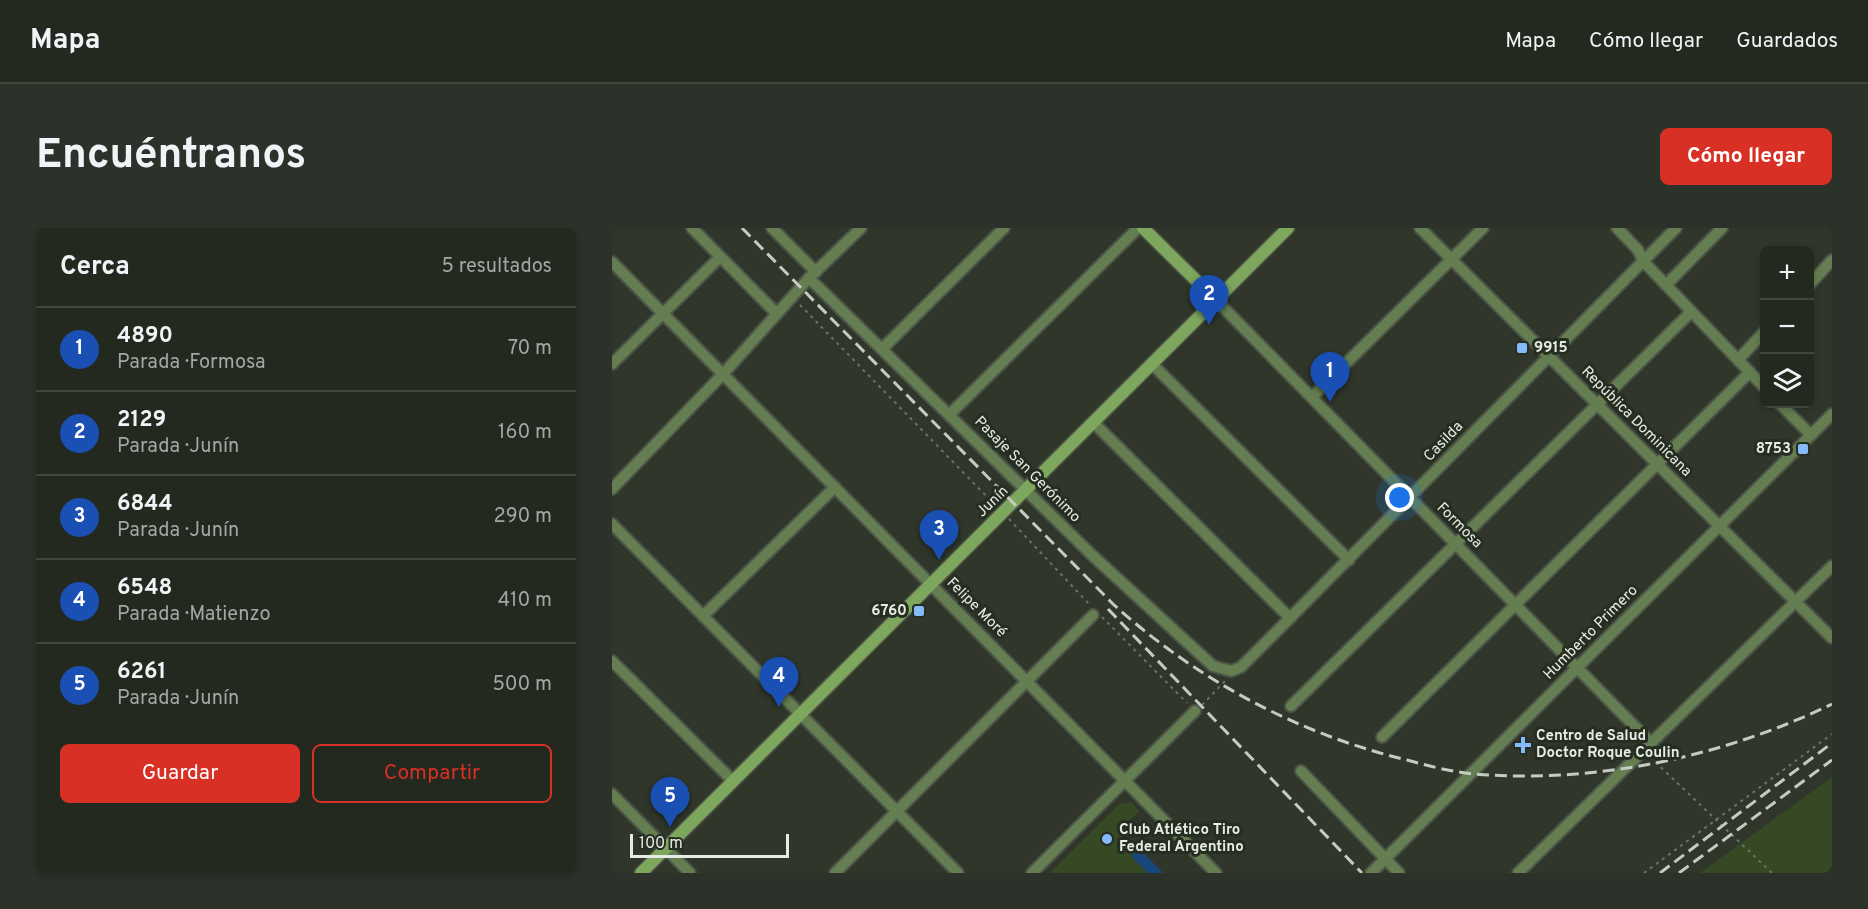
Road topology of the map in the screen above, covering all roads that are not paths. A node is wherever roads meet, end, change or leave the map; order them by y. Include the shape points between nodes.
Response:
1 (692, 228) edge
2 (772, 228) edge
3 (861, 228) edge
4 (1004, 228) edge
5 (1138, 228) edge
6 (1143, 228) edge
7 (1288, 228) edge
8 (1420, 228) edge
9 (1483, 228) edge
10 (1617, 228) edge
11 (1676, 228) edge
12 (1722, 228) edge
13 (720, 257) junction
14 (1451, 259) junction
15 (1643, 261) junction
16 (612, 262) edge
17 (1830, 267) edge
18 (812, 275) junction
19 (1814, 280) edge
20 (1666, 285) junction
21 (1216, 300) junction
22 (1691, 312) junction
23 (663, 314) junction
24 (777, 314) junction
25 (1760, 336) edge
26 (882, 349) junction
27 (1549, 356) junction
28 (1738, 360) junction
29 (612, 364) edge
30 (1152, 364) junction
31 (1750, 372) junction
32 (724, 374) junction
33 (1760, 383) edge
34 (1312, 397) junction
35 (1598, 405) junction
36 (1784, 408) edge
37 (1832, 414) edge
38 (949, 415) junction
39 (1094, 423) junction
40 (1811, 435) junction
41 (1658, 465) junction
42 (835, 487) junction
43 (612, 489) edge
44 (1027, 490) junction
45 (1410, 499) junction
46 (612, 524) edge
47 (1720, 526) junction
48 (1457, 544) junction
49 (1349, 560) junction
50 (1832, 566) edge
51 (931, 584) junction
52 (1796, 602) junction
53 (1516, 607) junction
54 (1094, 615) dead end
55 (703, 616) junction
56 (1290, 618) junction
57 (1832, 638) edge
58 (612, 661) edge
59 (1578, 668) junction
60 (1231, 671) joint
61 (1027, 681) junction
62 (1291, 706) dead end
63 (1195, 711) road end
64 (801, 715) junction
65 (1382, 737) dead end
66 (1647, 747) junction
67 (1301, 771) dead end
68 (1125, 780) junction
69 (733, 781) junction
70 (612, 794) edge
71 (897, 811) junction
72 (666, 848) junction
73 (1385, 859) junction
74 (641, 873) edge
75 (690, 873) edge
76 (835, 873) edge
77 (958, 873) edge
78 (1032, 873) edge
79 (1216, 873) edge
80 (1371, 873) edge
81 (1399, 873) edge
82 (1518, 873) edge

1 - 13 street
2 - 18 street, Pasaje San Gerónimo
3 - 18 street
4 - 26 street
5 - 38 street
6 - 21 main road, Formosa
7 - 21 main road, Junín
8 - 14 street, República Dominicana
9 - 14 street
10 - 15 street
11 - 15 street, Casilda
12 - 20 street
13 - 23 street
13 - 24 street
14 - 27 street, República Dominicana
14 - 34 street
15 - 20 street
15 - 27 street, Casilda
16 - 23 street, Felipe Moré
17 - 19 street
18 - 24 street
18 - 26 street, Pasaje San Gerónimo
20 - 22 street
21 - 30 main road, Junín
21 - 34 street, Formosa
22 - 28 street
22 - 35 street
23 - 29 street
23 - 32 street, Felipe Moré
24 - 32 street
25 - 28 street
26 - 38 street, Pasaje San Gerónimo
27 - 35 street, República Dominicana
27 - 45 street, Casilda
28 - 31 street
30 - 39 main road, Junín
30 - 49 street
31 - 33 street
31 - 41 street
32 - 42 street, Felipe Moré
32 - 43 street
34 - 45 street, Formosa
35 - 41 street, República Dominicana
35 - 48 street
36 - 40 street
37 - 40 street, Humberto Primero
38 - 44 street, Pasaje San Gerónimo
39 - 44 main road, Junín
39 - 56 street
40 - 47 street, Humberto Primero
41 - 47 street, República Dominicana
41 - 53 street
42 - 51 street, Felipe Moré
42 - 55 street
44 - 51 main road, Junín
44 - 60 street, Pasaje San Gerónimo via 1213,666
45 - 48 street, Formosa
45 - 49 street, Casilda
46 - 55 street
47 - 52 street, República Dominicana
47 - 59 street, Humberto Primero
48 - 53 street, Formosa
48 - 62 street
49 - 56 street, Casilda
50 - 52 street
51 - 61 street, Felipe Moré
51 - 64 main road, Junín
52 - 57 street, República Dominicana
52 - 66 street
53 - 59 street, Formosa
53 - 65 street
54 - 61 street
55 - 64 street
56 - 60 street, Casilda via 1241,667
58 - 69 street
59 - 66 street, Formosa
59 - 73 street, Humberto Primero
61 - 68 street, Felipe Moré
61 - 71 street
63 - 68 street
64 - 69 main road, Junín
64 - 71 street
66 - 82 street
67 - 73 street
68 - 78 street
68 - 79 street, Felipe Moré
69 - 72 main road, Junín
70 - 72 street
71 - 76 street
71 - 77 street
72 - 74 main road, Junín
72 - 75 street
73 - 80 street, Humberto Primero
73 - 81 street

